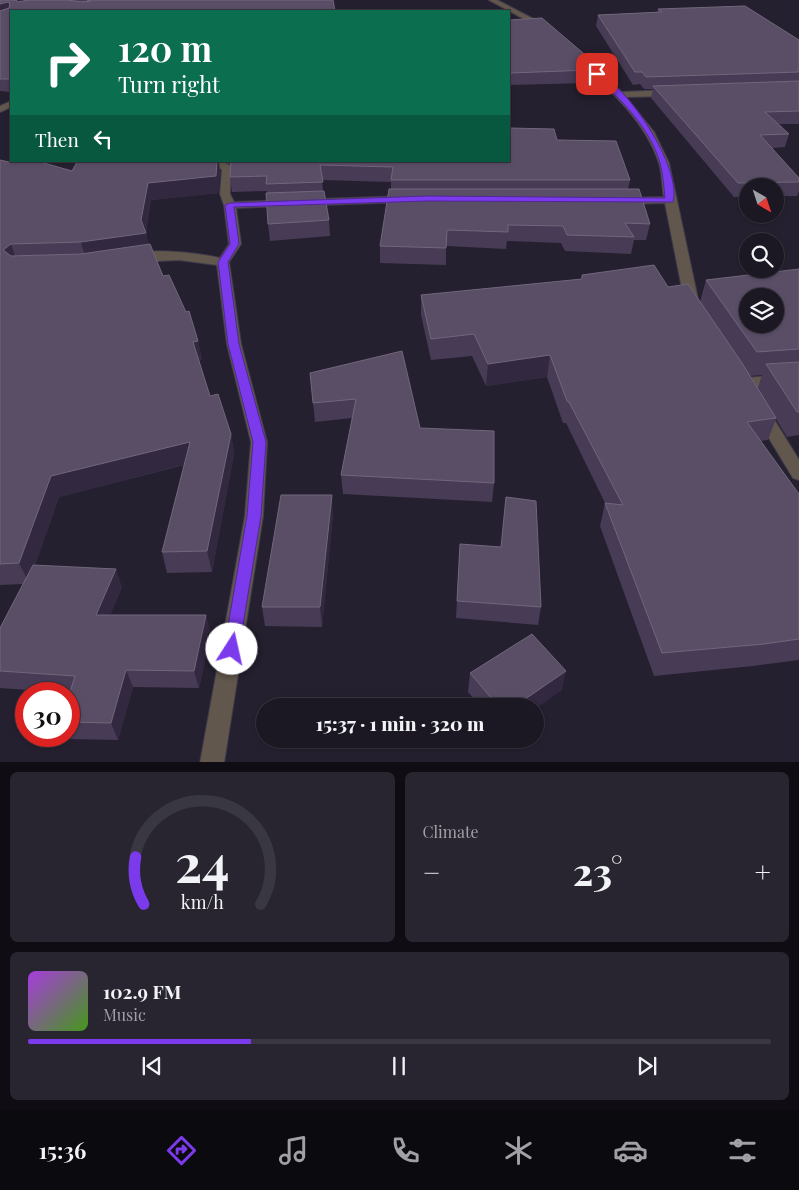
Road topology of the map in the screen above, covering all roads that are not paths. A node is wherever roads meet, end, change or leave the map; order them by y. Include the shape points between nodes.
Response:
1 (492, 0) edge
2 (544, 25) junction
3 (526, 26) edge
4 (678, 93) edge
5 (620, 95) junction
6 (192, 164) edge
7 (417, 199) edge
8 (670, 200) junction
9 (611, 201) edge
10 (230, 205) junction
11 (122, 260) edge
12 (223, 262) junction
13 (697, 315) edge
14 (799, 380) edge
15 (799, 474) edge
16 (212, 762) edge

1 - 2 street
2 - 3 street
2 - 5 street
4 - 5 street
5 - 8 street via 650,132 664,163
6 - 10 street via 211,162 228,168 225,194
7 - 10 street
8 - 9 street
8 - 13 street via 692,307
10 - 12 street via 235,244
11 - 12 street via 157,255
12 - 16 street via 234,344 259,442 254,516
14 - 15 street via 746,388

